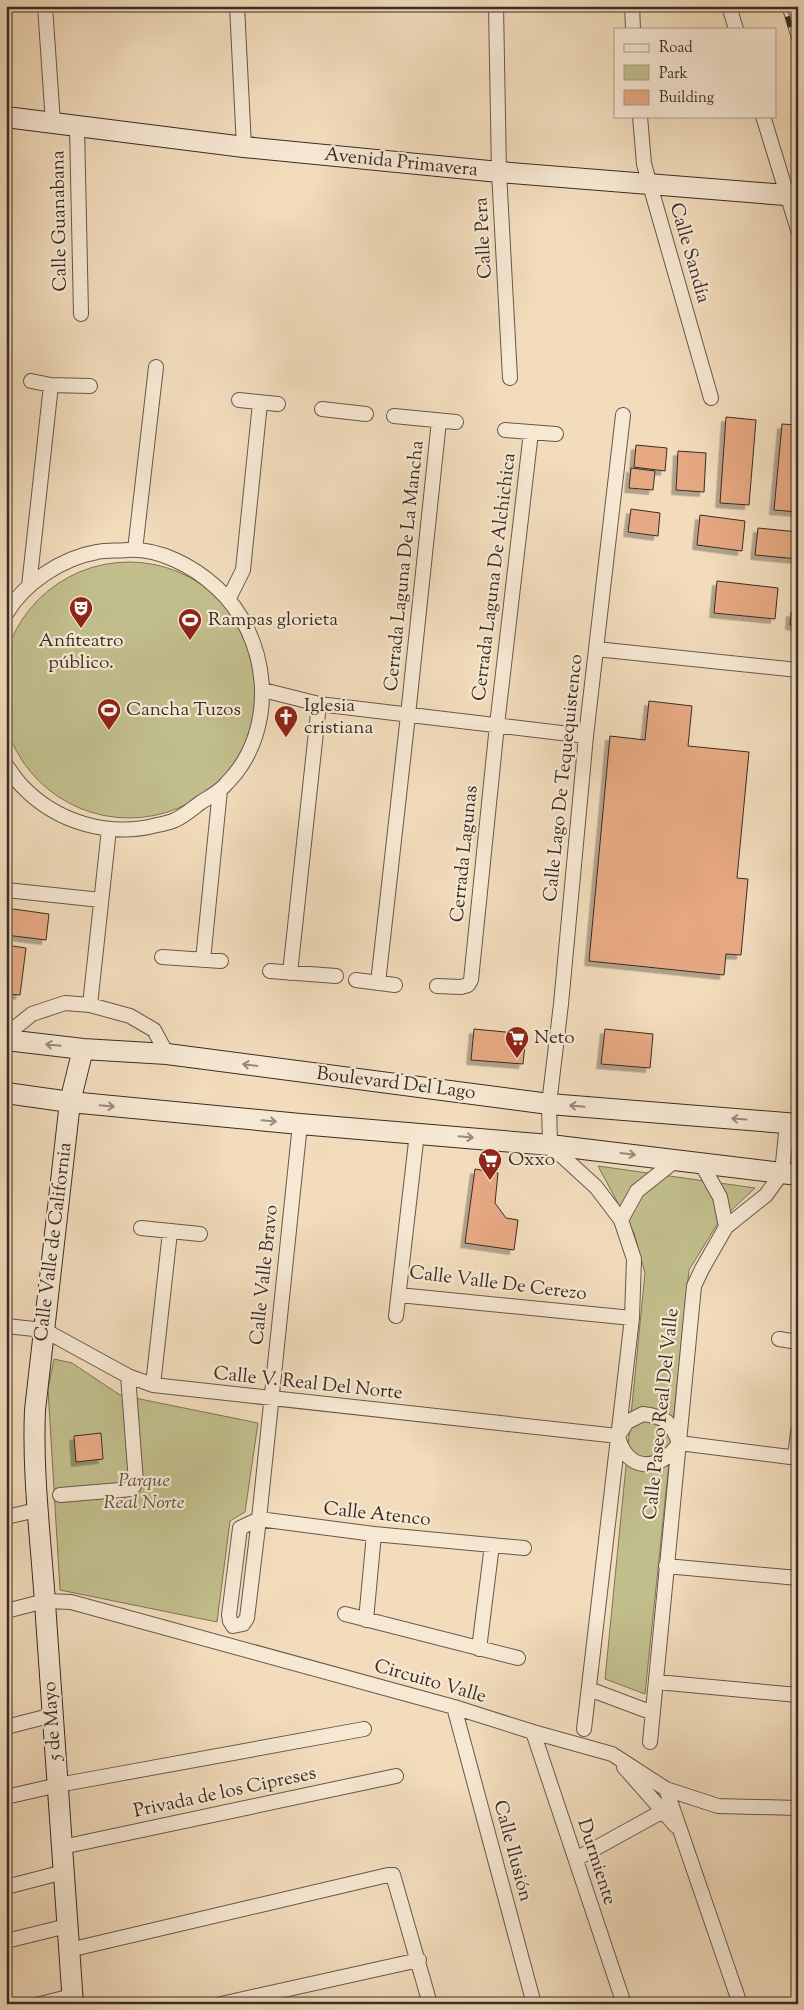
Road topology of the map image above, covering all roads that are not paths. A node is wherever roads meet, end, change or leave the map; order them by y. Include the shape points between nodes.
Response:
1 (45, 6) edge
2 (237, 6) edge
3 (496, 6) edge
4 (632, 6) edge
5 (729, 6) edge
6 (633, 28) edge
7 (736, 28) edge
8 (6, 117) edge
9 (640, 118) edge
10 (764, 118) edge
11 (53, 123) junction
12 (77, 127) junction
13 (244, 147) junction
14 (499, 172) junction
15 (650, 184) junction
16 (792, 196) edge
17 (798, 230) edge
18 (81, 314) dead end
19 (156, 367) dead end
20 (510, 378) dead end
21 (31, 381) dead end
22 (51, 385) junction
23 (90, 386) dead end
24 (711, 398) dead end
25 (240, 400) dead end
26 (260, 403) junction
27 (278, 404) dead end
28 (322, 409) dead end
29 (366, 414) dead end
30 (623, 415) dead end
31 (394, 416) dead end
32 (439, 421) junction
33 (456, 422) dead end
34 (505, 430) dead end
35 (531, 432) junction
36 (556, 434) dead end
37 (135, 550) junction
38 (29, 586) junction
39 (229, 598) junction
40 (6, 614) edge
41 (596, 649) junction
42 (798, 670) edge
43 (263, 690) junction
44 (318, 704) junction
45 (408, 715) junction
46 (497, 726) junction
47 (586, 736) junction
48 (6, 765) edge
49 (220, 790) junction
50 (110, 830) junction
51 (6, 890) edge
52 (101, 900) junction
53 (162, 956) dead end
54 (203, 960) junction
55 (220, 961) dead end
56 (270, 971) dead end
57 (290, 973) junction
58 (336, 976) dead end
59 (356, 980) dead end
60 (378, 983) junction
61 (395, 984) dead end
62 (436, 986) dead end
63 (90, 1005) junction
64 (6, 1035) edge
65 (6, 1040) edge
66 (83, 1049) junction
67 (167, 1054) junction
68 (6, 1093) edge
69 (70, 1102) junction
70 (549, 1104) junction
71 (792, 1123) edge
72 (300, 1124) junction
73 (417, 1133) junction
74 (550, 1145) junction
75 (676, 1160) junction
76 (701, 1164) junction
77 (790, 1174) edge
78 (621, 1220) junction
79 (726, 1227) junction
80 (141, 1228) dead end
81 (170, 1232) junction
82 (200, 1234) dead end
83 (399, 1295) junction
84 (396, 1316) dead end
85 (632, 1318) junction
86 (6, 1326) edge
87 (44, 1330) junction
88 (780, 1339) dead end
89 (798, 1342) edge
90 (128, 1376) junction
91 (153, 1385) junction
92 (271, 1399) junction
93 (798, 1432) edge
94 (618, 1436) junction
95 (34, 1438) joint
96 (678, 1443) junction
97 (796, 1457) edge
98 (60, 1495) dead end
99 (37, 1510) junction
100 (6, 1517) edge
101 (259, 1519) junction
102 (374, 1534) junction
103 (492, 1545) junction
104 (524, 1548) dead end
105 (666, 1566) junction
106 (798, 1578) edge
107 (45, 1601) junction
108 (6, 1611) edge
109 (345, 1614) dead end
110 (366, 1620) junction
111 (479, 1650) junction
112 (518, 1658) dead end
113 (657, 1682) junction
114 (589, 1689) junction
115 (798, 1695) edge
116 (454, 1707) junction
117 (653, 1713) junction
118 (53, 1715) junction
119 (6, 1727) edge
120 (364, 1728) dead end
121 (584, 1728) dead end
122 (533, 1732) junction
123 (650, 1742) dead end
124 (612, 1754) junction
125 (396, 1776) dead end
126 (58, 1785) junction
127 (666, 1789) junction
128 (6, 1797) edge
129 (798, 1808) edge
130 (663, 1811) junction
131 (680, 1830) junction
132 (62, 1847) junction
133 (576, 1859) junction
134 (64, 1872) junction
135 (6, 1887) edge
136 (67, 1926) junction
137 (6, 1941) edge
138 (69, 1950) junction
139 (419, 1960) junction
140 (73, 2000) edge
141 (40, 2004) edge
142 (221, 2004) edge
143 (430, 2004) edge
144 (534, 2004) edge
145 (624, 2004) edge
146 (740, 2004) edge

1 - 11 street
2 - 13 street
3 - 14 street, Calle Pera
4 - 6 street
5 - 7 street
8 - 11 street, Avenida Primavera
9 - 15 street, Calle Sandía via 644,164
10 - 16 street
11 - 12 street, Avenida Primavera
12 - 13 street, Avenida Primavera
12 - 18 street, Calle Guanabana
13 - 14 street, Avenida Primavera
14 - 15 street, Avenida Primavera
14 - 20 street, Calle Pera
15 - 16 street, Avenida Primavera
15 - 24 street, Calle Sandía
16 - 17 street
19 - 37 street
21 - 22 street
22 - 23 street
22 - 38 street
25 - 26 street
26 - 27 street
26 - 39 street via 243,570
28 - 29 street
30 - 41 street, Calle Lago De Tequequistenco
31 - 32 street
32 - 33 street
32 - 45 street, Cerrada Laguna De La Mancha
34 - 35 street
35 - 36 street
35 - 46 street, Cerrada Laguna De Alchichica
37 - 38 street via 97,552 60,564
37 - 39 street via 170,558 202,574
38 - 40 street
39 - 43 street via 248,626 259,657
41 - 42 street
41 - 47 street, Calle Lago De Tequequistenco
43 - 44 street
43 - 49 street via 259,724 247,755
44 - 45 street
44 - 57 street
45 - 46 street
45 - 60 street, Cerrada Laguna De La Mancha
46 - 47 street
46 - 62 street, Cerrada Lagunas via 471,980 468,986
47 - 70 street, Calle Lago De Tequequistenco
48 - 50 street via 22,786 47,807 77,822
49 - 50 street via 175,820 143,829
49 - 54 street
50 - 52 street
51 - 52 street
52 - 63 street
53 - 54 street
54 - 55 street
56 - 57 street
57 - 58 street
59 - 60 street
60 - 61 street
63 - 64 street via 65,1004 32,1014
63 - 67 street via 130,1016 154,1030
66 -> 65 street, Boulevard Del Lago
66 - 67 street, Boulevard Del Lago
66 - 69 street, Calle Valle de California
70 -> 67 street, Boulevard Del Lago
68 - 69 street
69 -> 72 street
69 - 87 street, Calle Valle de California
71 -> 70 street, Boulevard Del Lago
70 - 74 street, Calle Lago De Tequequistenco
71 - 77 street
72 - 73 street
72 - 92 street, Calle Valle Bravo
73 -> 74 street
73 - 83 street, Calle Valle De Cerezo
74 -> 75 street
74 - 78 street, Calle Paseo Real Del Valle via 596,1187
75 - 76 street
75 - 78 street via 637,1191
76 - 77 street
76 - 79 street via 720,1198
77 - 79 street, Calle Paseo Real Del Valle
78 - 85 street, Calle Paseo Real Del Valle via 634,1260
79 - 96 street, Calle Paseo Real Del Valle via 694,1286
80 - 81 street
81 - 82 street
81 - 91 street
83 - 84 street
83 - 85 street, Calle Valle De Cerezo
85 - 94 street, Calle Paseo Real Del Valle
86 - 87 street, Calle V. Real Del Norte
87 - 90 street, Calle V. Real Del Norte
87 - 95 street, Calle Valle de California
88 - 89 street
90 - 91 street, Calle V. Real Del Norte
90 - 98 street via 136,1482 132,1489
91 - 92 street, Calle V. Real Del Norte
92 - 94 street, Calle V. Real Del Norte
92 - 101 street, Calle Valle Bravo
93 - 97 street
94 - 96 street via 628,1457 639,1463 662,1461 672,1454
94 - 96 street via 627,1422 643,1414 660,1416 673,1427
94 - 114 street, Calle Paseo Real Del Valle
95 - 99 street, 5 de Mayo
96 - 97 street
96 - 105 street, Calle Paseo Real Del Valle
99 - 100 street
99 - 107 street, 5 de Mayo
101 - 101 street, Calle Valle Bravo via 240,1528 229,1615 233,1626 243,1624 247,1618
101 - 102 street, Calle Atenco
102 - 103 street, Calle Atenco
102 - 110 street
103 - 104 street, Calle Atenco
103 - 111 street
105 - 106 street
105 - 113 street, Calle Paseo Real Del Valle
107 - 108 street, Circuito Valle
107 - 116 street, Circuito Valle via 72,1602
107 - 118 street, 5 de Mayo
109 - 110 street
110 - 111 street
111 - 112 street
113 - 115 street
113 - 117 street, Calle Paseo Real Del Valle
114 - 117 street
114 - 121 street, Calle Paseo Real Del Valle
116 - 122 street, Circuito Valle
116 - 144 street, Calle Ilusión
117 - 123 street, Calle Paseo Real Del Valle
118 - 119 street
118 - 126 street, 5 de Mayo
120 - 126 street
122 - 124 street, Circuito Valle
122 - 133 street, Durmiente
124 - 127 street, Circuito Valle
124 - 130 street
125 - 132 street, Privada de los Cipreses
126 - 128 street
126 - 132 street, 5 de Mayo
127 - 129 street, Circuito Valle via 718,1806
127 - 131 street
130 - 131 street
130 - 133 street
131 - 146 street
132 - 134 street, 5 de Mayo
133 - 145 street, Durmiente
134 - 135 street
134 - 136 street, 5 de Mayo
136 - 137 street
136 - 138 street, 5 de Mayo
138 - 139 street via 393,1875
138 - 140 street, 5 de Mayo
139 - 142 street
139 - 143 street
140 - 141 street

